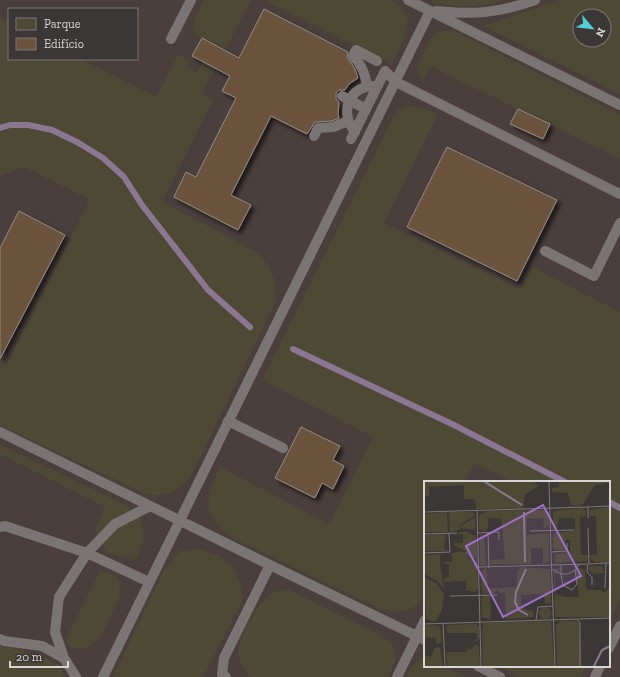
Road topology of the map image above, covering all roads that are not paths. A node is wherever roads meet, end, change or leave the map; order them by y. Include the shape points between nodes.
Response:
1 (191, 0) edge
2 (408, 0) edge
3 (535, 0) edge
4 (430, 11) junction
5 (171, 39) dead end
6 (377, 61) dead end
7 (396, 82) junction
8 (372, 86) junction
9 (346, 98) junction
10 (620, 105) edge
11 (366, 109) junction
12 (348, 121) junction
13 (314, 136) dead end
14 (620, 194) edge
15 (620, 223) edge
16 (545, 251) dead end
17 (228, 421) junction
18 (0, 432) edge
19 (283, 448) dead end
20 (150, 506) junction
21 (180, 521) junction
22 (0, 527) edge
23 (87, 553) junction
24 (270, 565) junction
25 (149, 582) junction
26 (424, 625) edge
27 (620, 626) edge
28 (0, 639) edge
29 (421, 639) edge
30 (610, 646) edge
31 (64, 658) junction
32 (480, 667) edge
33 (600, 667) edge
34 (76, 677) edge
35 (103, 677) edge
36 (226, 677) edge
37 (397, 677) edge
38 (500, 677) edge
39 (595, 677) edge

1 - 5 lane
2 - 4 lane
3 - 4 lane via 514,8 485,13
4 - 7 lane
4 - 10 lane
6 - 8 lane via 356,50 353,56
7 - 8 lane via 385,71
7 - 14 lane
7 - 17 lane
8 - 9 lane via 358,90
8 - 11 lane
9 - 11 lane
9 - 12 lane
11 - 12 lane via 353,135
12 - 13 lane via 333,127 318,128
15 - 16 lane via 594,276
17 - 19 lane
17 - 21 lane
18 - 20 lane
20 - 21 lane
20 - 23 lane via 114,524
21 - 24 lane
21 - 25 lane
22 - 23 lane via 5,526
23 - 25 lane
23 - 31 lane via 59,597 56,632
24 - 29 lane
24 - 36 lane via 224,658 222,674
25 - 35 lane
26 - 29 lane
27 - 30 lane
28 - 31 lane via 42,646
29 - 37 lane
31 - 34 lane
32 - 38 lane
33 - 39 lane

